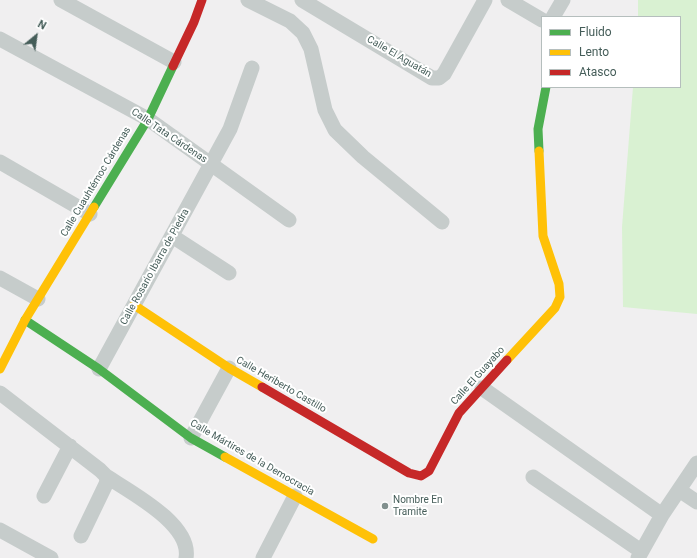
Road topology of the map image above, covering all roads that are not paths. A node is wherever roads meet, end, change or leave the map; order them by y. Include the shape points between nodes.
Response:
1 (61, 0) edge
2 (202, 0) edge
3 (248, 0) edge
4 (302, 0) edge
5 (485, 0) edge
6 (508, 0) edge
7 (563, 0) edge
8 (554, 16) edge
9 (541, 19) edge
10 (0, 39) edge
11 (174, 62) junction
12 (252, 68) dead end
13 (546, 88) edge
14 (148, 119) junction
15 (0, 162) edge
16 (211, 164) junction
17 (90, 214) junction
18 (289, 220) dead end
19 (442, 222) dead end
20 (172, 236) junction
21 (229, 273) dead end
22 (0, 278) edge
23 (38, 300) junction
24 (134, 305) junction
25 (26, 320) junction
26 (229, 368) junction
27 (99, 369) junction
28 (0, 370) edge
29 (482, 388) junction
30 (0, 393) edge
31 (191, 438) junction
32 (70, 446) junction
33 (697, 463) edge
34 (106, 476) junction
35 (421, 476) joint
36 (533, 477) dead end
37 (678, 490) junction
38 (44, 496) dead end
39 (295, 496) junction
40 (697, 502) edge
41 (662, 515) junction
42 (0, 530) edge
43 (81, 536) dead end
44 (374, 539) dead end
45 (639, 555) edge
46 (51, 558) edge
47 (186, 558) edge
48 (263, 558) edge

1 - 11 street
2 - 11 street, Calle Cuauhtémoc Cárdenas
3 - 19 street via 290,21 303,32 311,49 325,110 335,130 363,157
4 - 5 street, Calle El Aguatán via 432,78 439,78 444,74
6 - 9 street
7 - 8 street
10 - 14 street, Calle Tata Cárdenas
11 - 14 street, Calle Cuauhtémoc Cárdenas
12 - 16 street, Calle Rosario Ibarra de Piedra via 230,128
13 - 29 street, Calle El Guayabo via 538,129 543,236 559,284 560,297 555,308
14 - 16 street, Calle Tata Cárdenas
14 - 17 street, Calle Cuauhtémoc Cárdenas
15 - 17 street
16 - 18 street, Calle Tata Cárdenas
16 - 20 street, Calle Rosario Ibarra de Piedra
17 - 23 street, Calle Cuauhtémoc Cárdenas
20 - 21 street
20 - 24 street, Calle Rosario Ibarra de Piedra
22 - 23 street
23 - 25 street, Calle Cuauhtémoc Cárdenas
24 - 26 street, Calle Heriberto Castillo
24 - 27 street, Calle Rosario Ibarra de Piedra
25 - 27 street, Calle Mártires de la Democracia
25 - 28 street, Calle Cuauhtémoc Cárdenas
26 - 31 street
26 - 35 street, Calle Heriberto Castillo via 409,473
27 - 31 street, Calle Mártires de la Democracia
29 - 35 street, Calle El Guayabo via 459,413 430,470
29 - 41 street
30 - 32 street
31 - 39 street, Calle Mártires de la Democracia
32 - 34 street
32 - 38 street
33 - 37 street
34 - 43 street via 107,482
34 - 47 street via 172,521 186,547
36 - 45 street
37 - 40 street
37 - 41 street
39 - 44 street, Calle Mártires de la Democracia
39 - 48 street
41 - 45 street
42 - 46 street

